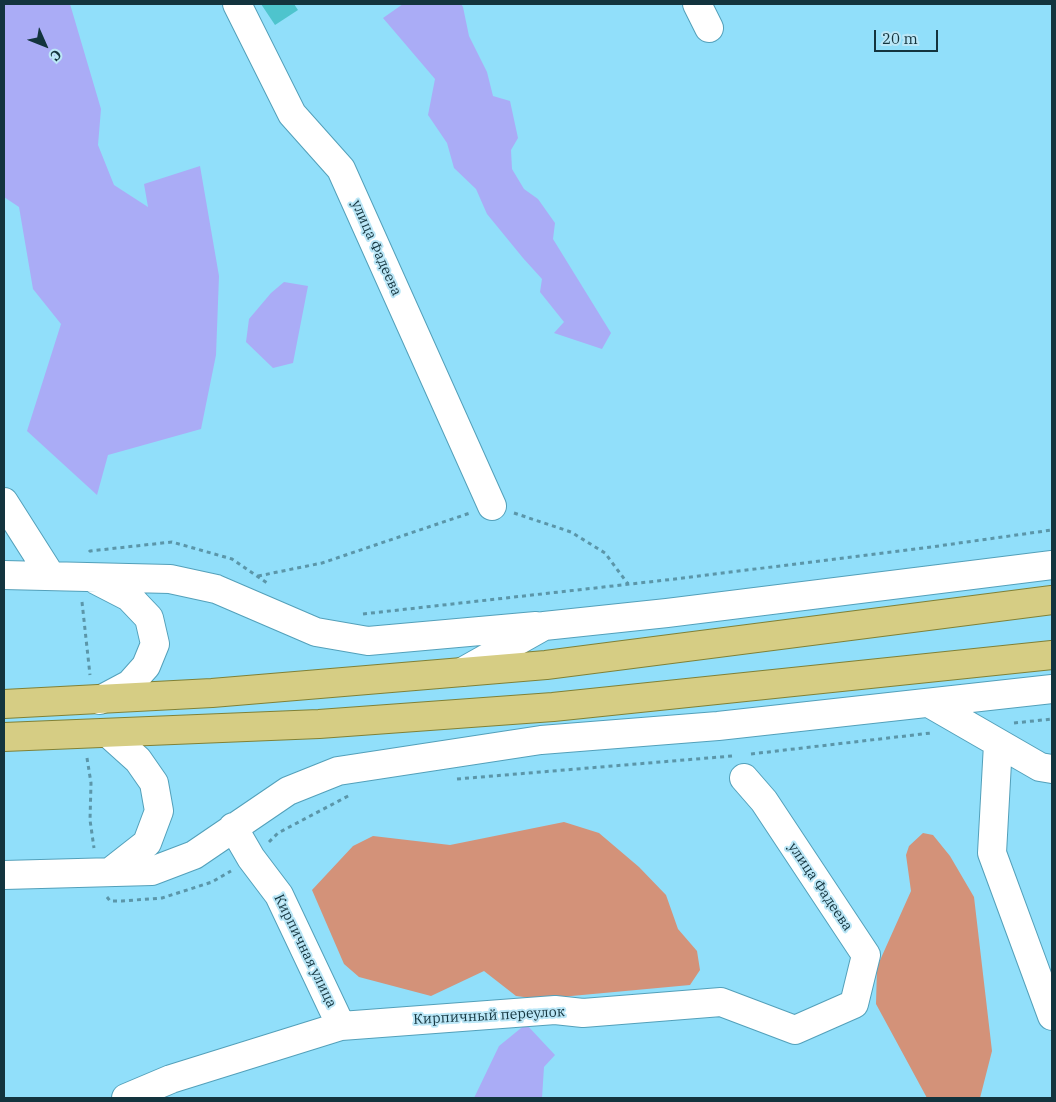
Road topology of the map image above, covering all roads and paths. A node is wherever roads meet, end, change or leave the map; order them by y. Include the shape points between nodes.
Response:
1 (237, 4) edge
2 (697, 4) edge
3 (709, 28) dead end
4 (4, 502) edge
5 (492, 506) junction
6 (1052, 530) edge
7 (1052, 565) edge
8 (4, 575) edge
9 (51, 576) junction
10 (257, 576) junction
11 (86, 578) junction
12 (628, 584) junction
13 (272, 586) dead end
14 (1052, 600) edge
15 (356, 615) dead end
16 (544, 626) junction
17 (1052, 654) edge
18 (462, 672) junction
19 (95, 689) junction
20 (1052, 690) edge
21 (929, 703) junction
22 (4, 704) edge
23 (480, 711) junction
24 (1052, 719) edge
25 (971, 728) junction
26 (108, 733) junction
27 (1003, 734) junction
28 (4, 737) edge
29 (541, 740) junction
30 (87, 756) dead end
31 (740, 763) junction
32 (1052, 770) edge
33 (456, 780) dead end
34 (352, 795) dead end
35 (233, 827) junction
36 (251, 858) junction
37 (104, 873) junction
38 (4, 874) edge
39 (854, 1004) joint
40 (1052, 1016) edge
41 (341, 1026) junction
42 (126, 1098) edge

1 - 5 street, улица Фадеева via 292,114 341,169
2 - 3 street
4 - 9 street
5 - 10 path via 322,563
5 - 12 path via 570,532 605,553
6 - 12 path
7 - 16 street
8 - 9 street
9 - 11 street
10 - 11 path via 232,559 172,542 90,550
10 - 13 path
11 - 16 street via 170,579 216,589 316,632 368,641
11 - 19 path
11 - 19 street via 128,597 149,618 155,644 146,666 130,684
12 - 15 path
14 - 18 main road via 546,665
16 - 18 street
17 - 23 main road via 553,707
18 - 19 main road via 212,693
19 - 22 main road
20 - 21 street
21 - 25 street
21 - 29 street via 718,726
23 - 26 main road via 319,724
23 - 29 street
24 - 27 path
25 - 27 street
25 - 31 path
26 - 28 main road
26 - 37 street via 138,760 154,782 159,811 147,843
27 - 32 street via 1040,767
27 - 40 street via 992,853
29 - 35 street via 338,771 288,791
30 - 37 path via 91,783 90,820
31 - 33 path
31 - 39 street, улица Фадеева via 866,955
34 - 36 path via 278,833
35 - 36 street, Кирпичная улица
35 - 37 street via 194,855 152,871
36 - 37 path via 212,882 162,898 110,901 100,888
36 - 41 street, Кирпичная улица via 279,895
37 - 38 street
39 - 41 street, Кирпичный переулок via 795,1030 721,1002
41 - 42 street, Кирпичный переулок via 171,1080

